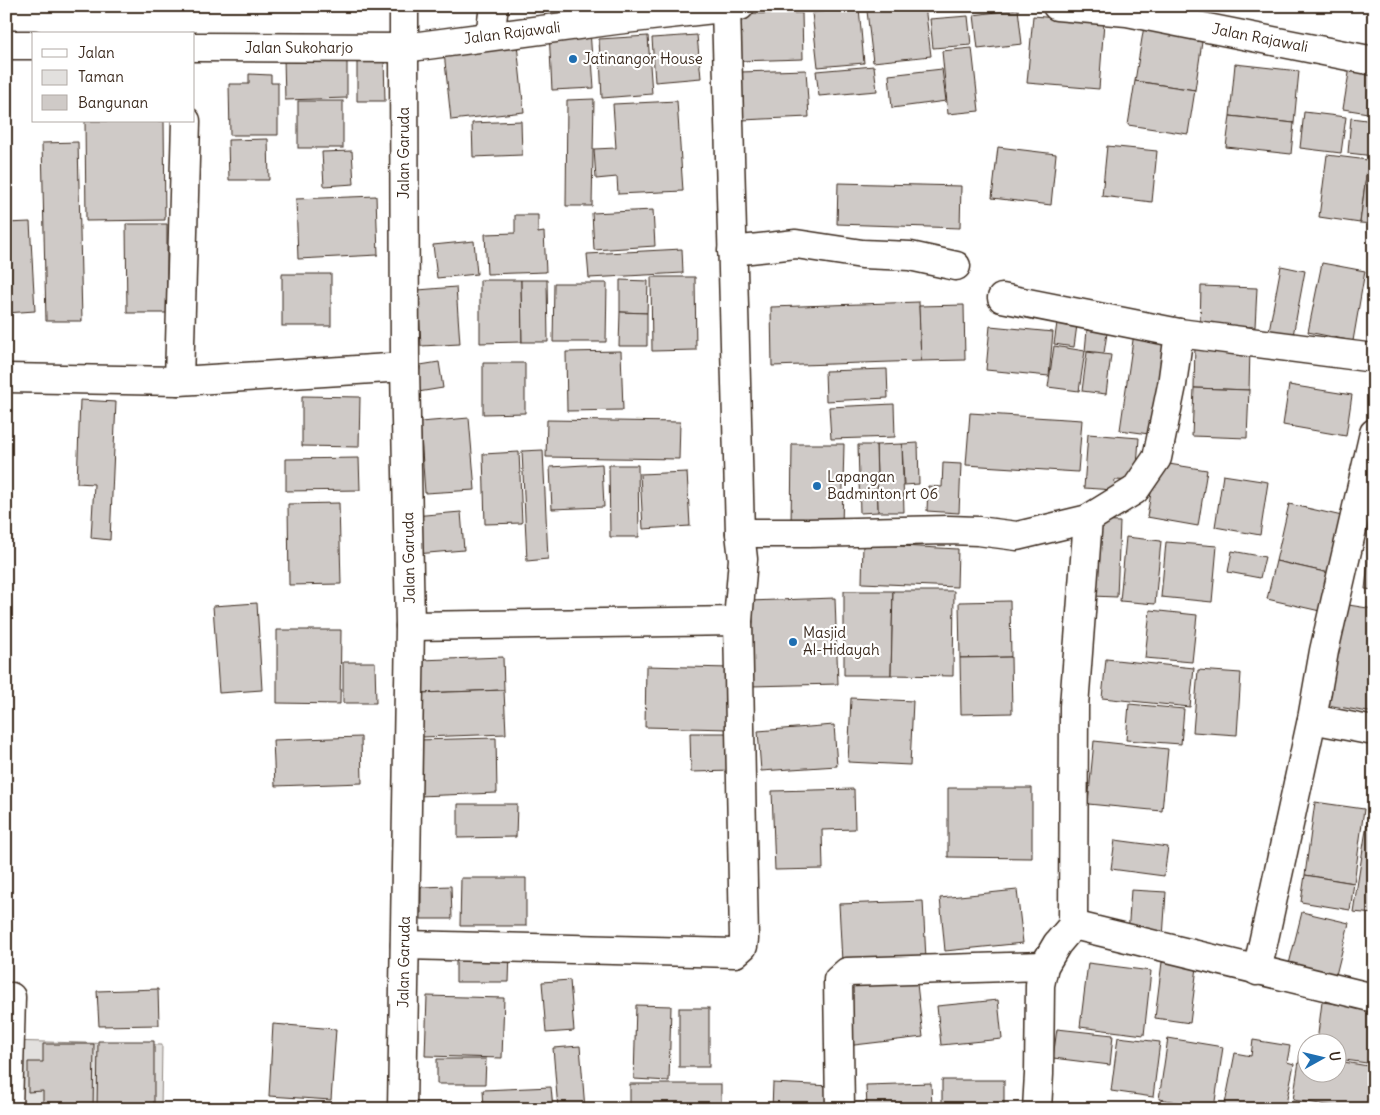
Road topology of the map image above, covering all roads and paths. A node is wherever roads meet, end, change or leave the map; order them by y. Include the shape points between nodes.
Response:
1 (404, 6) edge
2 (494, 6) edge
3 (740, 6) edge
4 (1057, 6) edge
5 (726, 7) edge
6 (490, 36) junction
7 (6, 45) edge
8 (32, 45) edge
9 (195, 47) edge
10 (404, 48) junction
11 (1374, 61) edge
12 (186, 122) edge
13 (732, 251) junction
14 (956, 266) dead end
15 (1002, 298) dead end
16 (1179, 332) junction
17 (1374, 358) edge
18 (405, 367) junction
19 (6, 378) edge
20 (179, 381) junction
21 (1374, 433) edge
22 (1088, 519) junction
23 (740, 533) junction
24 (738, 621) junction
25 (410, 626) junction
26 (1312, 719) junction
27 (1374, 732) edge
28 (1073, 925) junction
29 (405, 945) junction
30 (1044, 966) junction
31 (1256, 971) junction
32 (11, 997) dead end
33 (1374, 998) edge
34 (8, 1109) edge
35 (402, 1109) edge
36 (840, 1109) edge
37 (1037, 1109) edge

1 - 10 street, Jalan Garuda
2 - 6 street
3 - 5 street, Jalan Rajawali
4 - 11 street, Jalan Rajawali via 1127,12
5 - 6 street, Jalan Rajawali
5 - 13 street
6 - 10 street, Jalan Rajawali
7 - 8 street
9 - 10 street, Jalan Sukoharjo
10 - 18 street, Jalan Garuda
12 - 20 street
13 - 14 street via 796,244 862,254 910,256
13 - 23 street
15 - 16 street
16 - 17 street
16 - 22 street via 1157,458 1135,490
18 - 20 street
18 - 25 street, Jalan Garuda
19 - 20 street
21 - 26 street via 1324,651
22 - 23 street via 1017,536 948,530
22 - 28 street via 1074,706
23 - 24 street via 743,559
24 - 25 street
24 - 29 street via 744,939 739,950 735,953
25 - 29 street, Jalan Garuda
26 - 27 street
26 - 31 street
28 - 30 street
28 - 31 street
29 - 35 street, Jalan Garuda
30 - 36 street via 847,972 838,980
30 - 37 street via 1040,985
31 - 33 street
32 - 34 street

